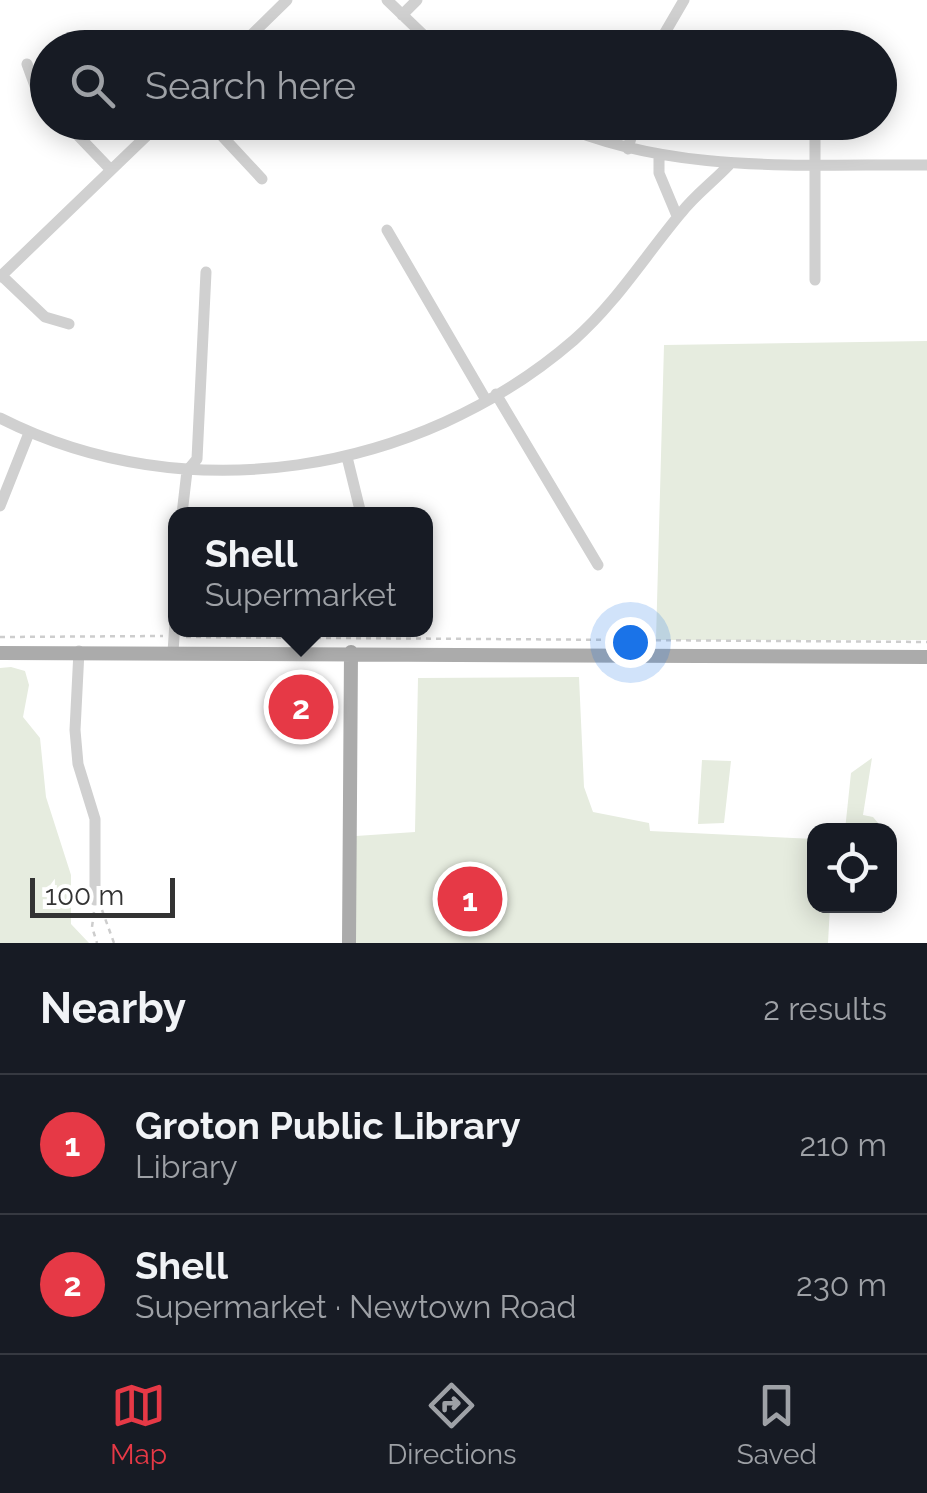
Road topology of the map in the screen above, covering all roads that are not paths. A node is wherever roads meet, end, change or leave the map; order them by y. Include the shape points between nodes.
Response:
1 (287, 0) edge
2 (387, 0) edge
3 (417, 0) edge
4 (684, 0) edge
5 (402, 15) junction
6 (256, 30) edge
7 (418, 30) edge
8 (666, 30) edge
9 (27, 64) dead end
10 (30, 72) edge
11 (82, 140) edge
12 (142, 140) edge
13 (226, 140) edge
14 (603, 140) edge
15 (630, 140) edge
16 (815, 140) edge
17 (628, 149) junction
18 (659, 156) junction
19 (815, 164) junction
20 (729, 165) junction
21 (927, 165) edge
22 (111, 170) junction
23 (262, 179) dead end
24 (678, 216) junction
25 (387, 230) dead end
26 (206, 272) dead end
27 (0, 276) edge
28 (815, 280) dead end
29 (69, 324) dead end
30 (491, 397) junction
31 (0, 418) edge
32 (29, 433) junction
33 (347, 456) junction
34 (186, 471) junction
35 (0, 506) edge
36 (183, 507) edge
37 (358, 507) edge
38 (598, 565) dead end
39 (174, 637) edge
40 (78, 652) junction
41 (173, 652) junction
42 (352, 652) junction
43 (0, 653) edge
44 (927, 658) edge
45 (95, 900) road end
46 (349, 943) edge

1 - 6 street
2 - 5 street
3 - 5 street
4 - 8 street
5 - 7 street
9 - 10 street
11 - 22 street
12 - 22 street
13 - 23 street
14 - 17 street
15 - 17 street
16 - 19 street
17 - 18 street
18 - 20 street
18 - 24 street via 659,173
19 - 20 street
19 - 21 street
19 - 28 street
20 - 24 street
22 - 27 street
24 - 30 street via 644,265 575,339
25 - 30 street
26 - 34 street via 197,459
27 - 29 street via 45,316
30 - 33 street via 423,432
30 - 38 street
31 - 32 street
32 - 34 street
32 - 35 street
33 - 34 street via 300,466
33 - 37 street
34 - 36 street
39 - 41 street
40 - 41 main road
40 - 43 main road
40 - 45 street via 74,730 95,819
41 - 42 main road
42 - 44 main road
42 - 46 main road

